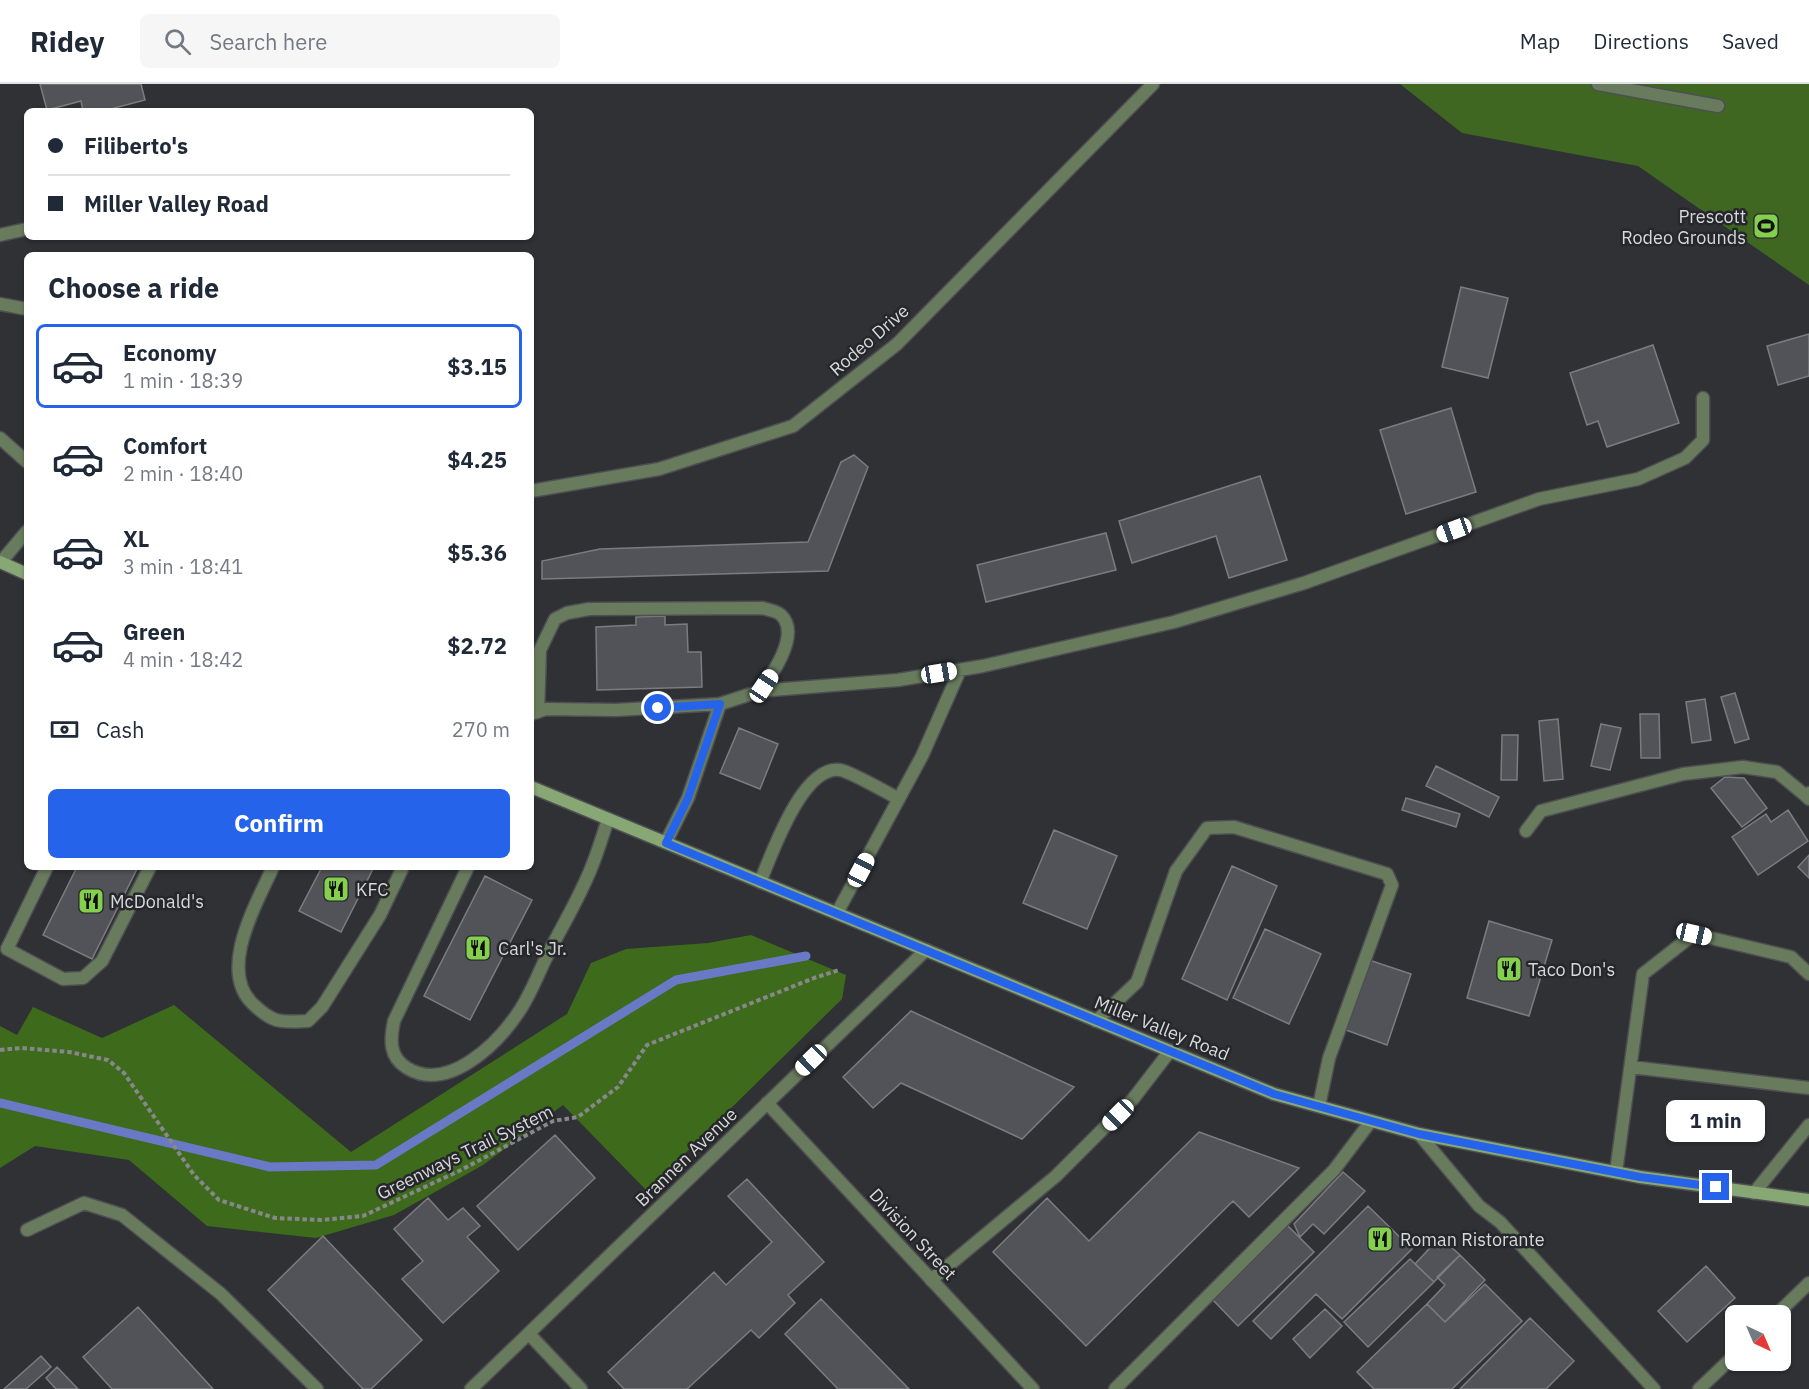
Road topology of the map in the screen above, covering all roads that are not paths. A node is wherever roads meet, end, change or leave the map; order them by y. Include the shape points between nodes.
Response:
1 (1153, 84) edge
2 (1598, 84) edge
3 (1718, 105) dead end
4 (24, 230) edge
5 (0, 235) edge
6 (0, 304) edge
7 (24, 308) edge
8 (1703, 398) dead end
9 (0, 438) edge
10 (24, 459) edge
11 (534, 490) edge
12 (24, 534) edge
13 (0, 562) edge
14 (24, 573) edge
15 (960, 670) junction
16 (760, 691) junction
17 (720, 704) junction
18 (535, 713) edge
19 (534, 788) edge
20 (1808, 796) edge
21 (898, 799) junction
22 (608, 819) junction
23 (1526, 831) dead end
24 (666, 843) junction
25 (46, 870) edge
26 (148, 870) edge
27 (272, 870) edge
28 (402, 870) edge
29 (467, 870) edge
30 (760, 882) junction
31 (837, 913) junction
32 (926, 950) junction
33 (1809, 974) edge
34 (1096, 1021) junction
35 (1170, 1051) junction
36 (1631, 1067) junction
37 (1809, 1088) edge
38 (766, 1103) junction
39 (1318, 1106) junction
40 (1371, 1121) junction
41 (1809, 1125) edge
42 (1419, 1134) junction
43 (1616, 1172) junction
44 (1754, 1192) junction
45 (1809, 1200) edge
46 (27, 1230) dead end
47 (931, 1280) junction
48 (1809, 1283) edge
49 (1786, 1305) edge
50 (529, 1334) junction
51 (1725, 1364) edge
52 (317, 1389) edge
53 (471, 1389) edge
54 (581, 1389) edge
55 (1033, 1389) edge
56 (1115, 1389) edge
57 (1654, 1389) edge
58 (1699, 1389) edge

1 - 11 street, Rodeo Drive via 897,344 793,426 658,469
2 - 3 street
4 - 5 street
6 - 7 street
8 - 15 street via 1703,440 1685,458 1638,479 1539,499 1304,583 1174,622
9 - 10 street
12 - 13 street
13 - 14 main road
15 - 16 street via 898,680
15 - 21 street via 922,756
16 - 17 street
16 - 18 street via 785,647 787,626 780,614 763,608 589,609 555,619 540,650
17 - 18 street via 616,710 546,709
17 - 24 street via 688,798
19 - 22 main road, Miller Valley Road
20 - 23 street via 1777,772 1743,767 1683,774 1541,811
21 - 30 street via 840,770 824,773 808,785 788,817
21 - 31 street
22 - 24 main road, Miller Valley Road
22 - 29 street via 591,868 519,1012 470,1063 440,1075 418,1075 402,1065 392,1050 394,1021
24 - 30 main road, Miller Valley Road
25 - 26 street via 7,949 63,979 83,978 102,961
27 - 28 street via 239,949 238,977 249,1000 261,1012 286,1022 308,1021 322,1007 380,915
30 - 31 main road, Miller Valley Road
31 - 32 main road, Miller Valley Road
32 - 34 main road, Miller Valley Road
32 - 38 street, Brannen Avenue
33 - 36 street via 1791,957 1694,934 1644,974
34 - 35 main road, Miller Valley Road
34 - 39 street via 1137,982 1176,871 1207,828 1234,827 1387,874 1392,885 1329,1058
35 - 39 main road, Miller Valley Road via 1274,1094
35 - 47 street via 1133,1099 1056,1176
36 - 37 street
36 - 43 street
38 - 47 street, Division Street
38 - 50 street, Brannen Avenue
39 - 40 main road, Miller Valley Road
40 - 42 main road, Miller Valley Road
40 - 56 street via 1334,1170
41 - 44 street
42 - 43 main road, Miller Valley Road
42 - 57 street via 1479,1206 1500,1222
43 - 44 main road, Miller Valley Road
44 - 45 main road, Miller Valley Road
46 - 52 street via 84,1203 122,1215 221,1294
47 - 55 street, Division Street
48 - 49 street
50 - 53 street, Brannen Avenue
50 - 54 street
51 - 58 street

